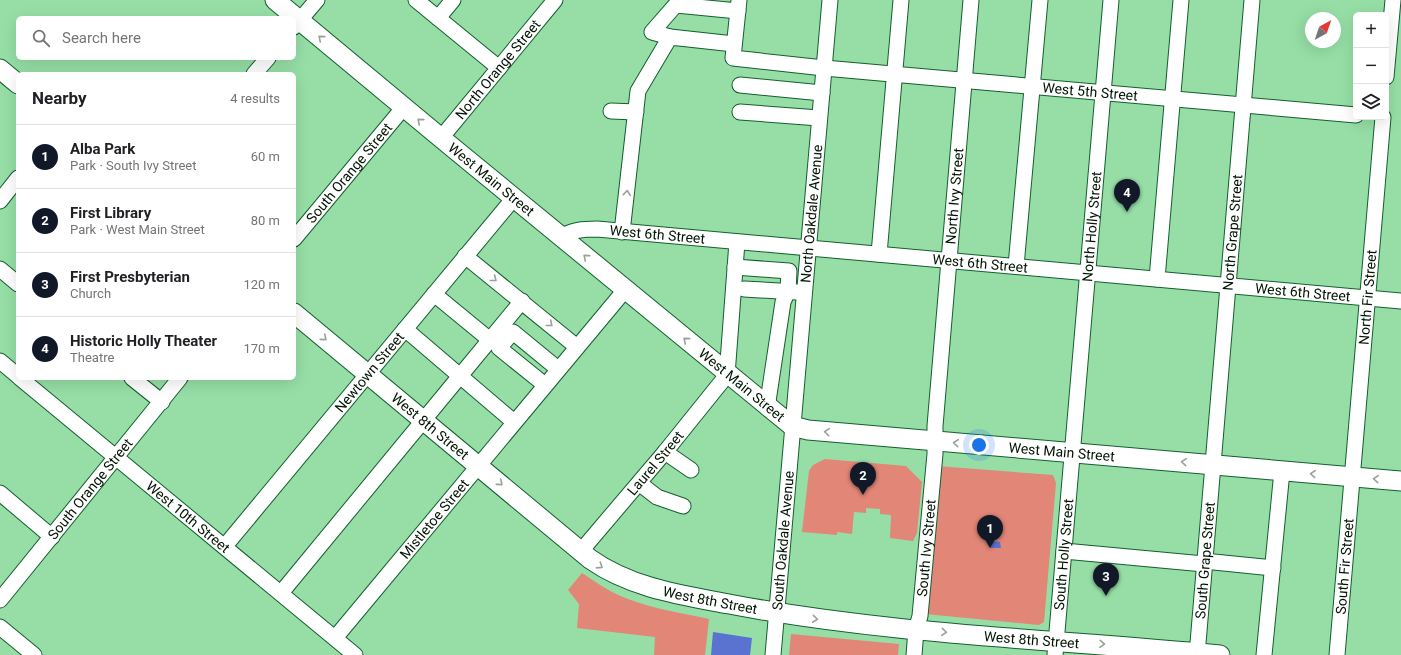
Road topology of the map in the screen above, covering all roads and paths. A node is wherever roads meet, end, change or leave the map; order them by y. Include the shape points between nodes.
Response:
1 (275, 0) edge
2 (317, 0) edge
3 (416, 0) edge
4 (453, 0) edge
5 (555, 0) edge
6 (830, 0) edge
7 (901, 0) edge
8 (971, 0) edge
9 (1040, 0) edge
10 (1111, 0) edge
11 (1181, 0) edge
12 (1252, 0) edge
13 (1393, 0) edge
14 (678, 2) edge
15 (738, 6) edge
16 (290, 16) edge
17 (438, 18) junction
18 (297, 24) edge
19 (670, 37) junction
20 (734, 44) junction
21 (1389, 48) edge
22 (266, 60) edge
23 (498, 68) junction
24 (824, 68) junction
25 (0, 69) edge
26 (256, 72) edge
27 (894, 74) junction
28 (964, 80) junction
29 (16, 82) edge
30 (740, 85) dead end
31 (1032, 86) junction
32 (1102, 92) junction
33 (822, 93) junction
34 (1173, 99) junction
35 (1244, 105) junction
36 (404, 107) junction
37 (611, 110) dead end
38 (636, 112) junction
39 (740, 112) dead end
40 (1353, 115) edge
41 (819, 118) junction
42 (1383, 120) edge
43 (440, 138) junction
44 (12, 184) edge
45 (514, 198) junction
46 (0, 201) edge
47 (622, 232) junction
48 (296, 237) edge
49 (561, 237) junction
50 (737, 242) junction
51 (807, 248) junction
52 (879, 254) junction
53 (465, 256) junction
54 (949, 261) junction
55 (1016, 266) junction
56 (735, 267) junction
57 (0, 269) edge
58 (1088, 273) junction
59 (1157, 279) junction
60 (16, 282) edge
61 (1228, 285) junction
62 (744, 289) dead end
63 (625, 290) junction
64 (788, 291) junction
65 (803, 292) junction
66 (434, 294) junction
67 (1367, 298) junction
68 (1401, 300) edge
69 (522, 302) junction
70 (296, 315) edge
71 (405, 329) junction
72 (490, 340) junction
73 (577, 347) junction
74 (0, 361) edge
75 (558, 369) junction
76 (16, 374) edge
77 (367, 374) junction
78 (727, 374) junction
79 (460, 376) junction
80 (23, 380) edge
81 (134, 380) edge
82 (178, 380) edge
83 (545, 385) junction
84 (162, 402) junction
85 (767, 408) junction
86 (423, 420) junction
87 (514, 422) junction
88 (792, 426) junction
89 (935, 441) junction
90 (665, 452) junction
91 (1073, 453) junction
92 (116, 458) junction
93 (478, 465) junction
94 (1213, 465) junction
95 (691, 470) dead end
96 (1282, 471) junction
97 (1352, 477) junction
98 (1401, 481) edge
99 (639, 483) junction
100 (0, 493) edge
101 (684, 506) dead end
102 (52, 537) junction
103 (225, 546) junction
104 (581, 551) junction
105 (1064, 551) junction
106 (1204, 563) junction
107 (1273, 568) junction
108 (281, 593) junction
109 (0, 600) edge
110 (776, 613) junction
111 (0, 627) edge
112 (916, 630) junction
113 (335, 638) junction
114 (1056, 648) edge
115 (1124, 650) edge
116 (1197, 654) edge
117 (34, 655) edge
118 (356, 655) edge
119 (773, 655) edge
120 (914, 655) edge
121 (1220, 655) edge
122 (1264, 655) edge
123 (1337, 655) edge

1 - 16 main road, West Main Street
2 - 18 street
3 - 17 street
4 - 17 street
5 - 23 street, North Orange Street
6 - 24 street, North Oakdale Avenue
7 - 27 street
8 - 28 street, North Ivy Street
9 - 31 street
10 - 32 street, North Holly Street
11 - 34 street
12 - 35 street, North Grape Street
13 - 21 street
14 - 15 street
14 - 19 street via 652,32
15 - 20 street
17 - 23 street
36 -> 18 main road, West Main Street
19 - 20 street
19 - 38 street via 638,91
20 - 24 street, West 5th Street via 733,58
22 - 26 street
23 - 43 street, North Orange Street
24 - 27 street, West 5th Street
24 - 33 street, North Oakdale Avenue
25 - 29 main road
27 - 28 street, West 5th Street
27 - 52 street
28 - 31 street, West 5th Street
28 - 54 street, North Ivy Street
30 - 33 street
31 - 32 street, West 5th Street
31 - 55 street
32 - 34 street, West 5th Street
32 - 58 street, North Holly Street
33 - 41 street, North Oakdale Avenue
34 - 35 street, West 5th Street
34 - 59 street
35 - 40 street, West 5th Street
35 - 61 street, North Grape Street
43 -> 36 main road, West Main Street
36 - 48 street, South Orange Street
37 - 38 street
47 -> 38 street
39 - 41 street
41 - 51 street, North Oakdale Avenue
42 - 67 street, North Fir Street
43 - 45 main road, West Main Street
44 - 46 street
45 - 49 main road, West Main Street
45 - 53 street, Newtown Street
47 - 49 street, West 6th Street via 583,229
47 - 50 street, West 6th Street
63 -> 49 main road, West Main Street
50 - 51 street, West 6th Street
50 - 56 street
51 - 52 street, West 6th Street
51 - 65 street, North Oakdale Avenue
52 - 54 street, West 6th Street
53 - 66 street, Newtown Street
53 -> 69 street
54 - 55 street, West 6th Street
54 - 89 street, North Ivy Street
55 - 58 street, West 6th Street
56 - 64 street via 789,271
56 - 78 street
57 - 60 street
58 - 59 street, West 6th Street
58 - 91 street, North Holly Street
59 - 61 street, West 6th Street
61 - 67 street, West 6th Street
61 - 94 street, North Grape Street
62 - 64 street
63 - 73 street, Mistletoe Street
78 -> 63 main road, West Main Street
64 - 65 street
64 - 85 street via 783,302
65 - 88 street, North Oakdale Avenue
66 - 71 street, Newtown Street
66 - 72 street
67 - 68 street, West 6th Street
67 - 97 street, North Fir Street
69 - 72 street
69 -> 73 street
70 -> 77 main road, West 8th Street
71 - 77 street, Newtown Street
71 - 79 street
72 - 79 street
73 - 75 street, Mistletoe Street
74 - 76 street, West 10th Street
75 - 83 street, Mistletoe Street
75 - 83 street via 513,332 499,348
77 - 86 main road, West 8th Street
77 - 103 street, Newtown Street
78 - 85 main road, West Main Street
78 - 90 street, Laurel Street
79 - 86 street
79 - 87 street
80 - 92 street, West 10th Street
81 - 84 street
82 - 84 street, South Orange Street
83 - 87 street, Mistletoe Street
84 - 92 street, South Orange Street
85 - 88 main road, West Main Street
86 - 93 main road, West 8th Street
86 - 108 street
87 - 93 street, Mistletoe Street
89 -> 88 main road, West Main Street via 808,430
88 - 110 street, South Oakdale Avenue
91 -> 89 main road, West Main Street
89 - 112 street, South Ivy Street via 920,616
90 - 95 street
90 - 99 street, Laurel Street
94 -> 91 main road, West Main Street
91 - 105 street, South Holly Street
92 - 102 street, South Orange Street
92 - 103 street, West 10th Street
93 -> 104 main road, West 8th Street
93 - 113 street, Mistletoe Street
94 - 96 main road, West Main Street
94 - 106 street, South Grape Street
97 -> 96 main road, West Main Street
96 - 107 street
98 -> 97 main road, West Main Street
97 - 123 street, South Fir Street
99 - 101 street via 657,497
99 - 104 street, Laurel Street
100 - 102 street
102 - 109 street, South Orange Street
103 - 108 street, West 10th Street
104 -> 110 main road, West 8th Street via 603,568 642,584 678,594
105 - 106 street
105 - 114 street, South Holly Street
106 - 107 street
106 - 116 street, South Grape Street
107 - 122 street
108 - 113 street, West 10th Street
110 -> 112 main road, West 8th Street
110 - 119 street, South Oakdale Avenue
111 - 117 street
112 -> 114 main road, West 8th Street
112 - 120 street, South Ivy Street
113 - 118 street, West 10th Street
114 -> 115 main road, West 8th Street
115 - 116 main road, West 8th Street
116 - 121 main road, West 8th Street

